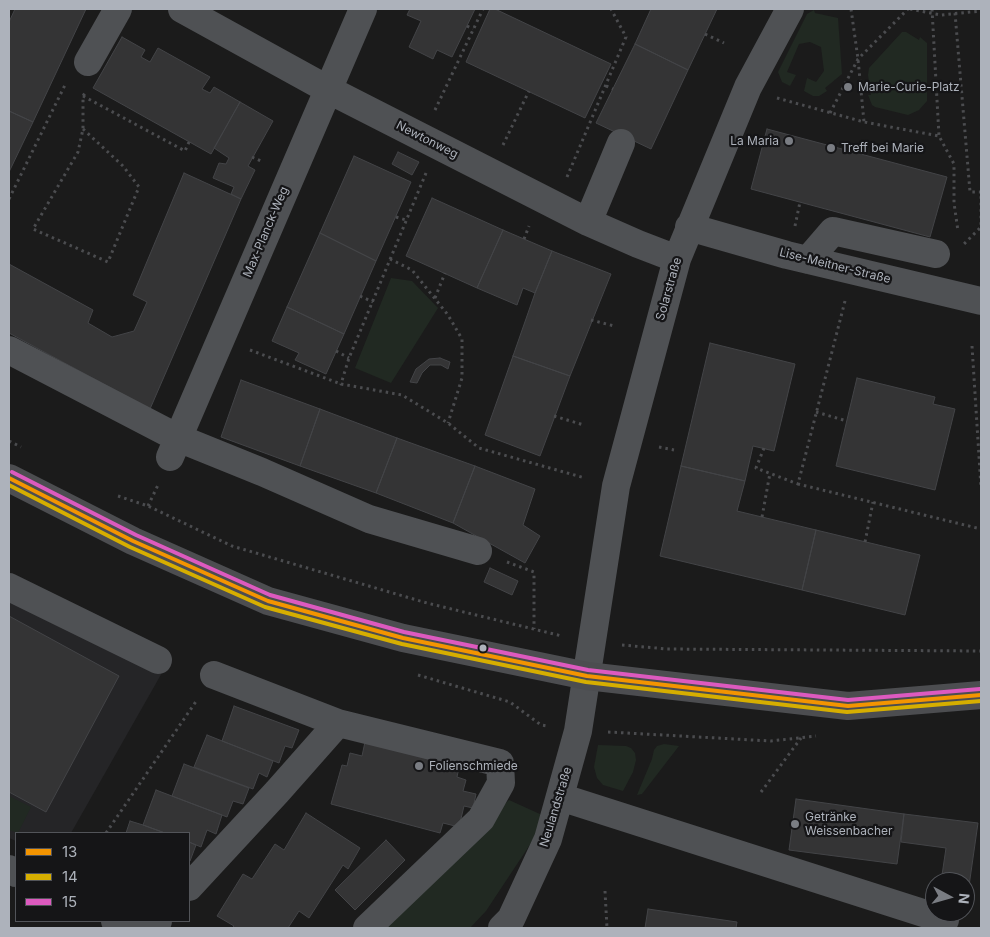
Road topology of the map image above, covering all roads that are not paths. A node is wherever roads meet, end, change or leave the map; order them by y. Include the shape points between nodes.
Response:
1 (118, 9) edge
2 (182, 9) edge
3 (363, 9) edge
4 (790, 9) edge
5 (78, 71) road end
6 (329, 90) junction
7 (622, 143) dead end
8 (588, 222) junction
9 (689, 227) junction
10 (936, 254) dead end
11 (677, 259) junction
12 (808, 260) junction
13 (981, 301) edge
14 (9, 350) edge
15 (174, 447) junction
16 (9, 478) edge
17 (478, 551) road end
18 (9, 587) edge
19 (158, 660) dead end
20 (214, 675) road end
21 (587, 676) junction
22 (981, 695) edge
23 (338, 723) junction
24 (560, 797) junction
25 (190, 886) edge
26 (925, 914) edge
27 (117, 922) edge
28 (513, 925) edge
29 (129, 928) edge
30 (367, 928) edge

1 - 5 street
2 - 6 street, Newtonweg
3 - 6 street, Max-Planck-Weg
4 - 9 street, Solarstraße via 748,88
6 - 8 street, Newtonweg
6 - 15 street, Max-Planck-Weg
7 - 8 street
8 - 11 street, Newtonweg
9 - 11 street, Solarstraße
9 - 12 street, Lise-Meitner-Straße
10 - 12 street via 833,231
11 - 21 street, Solarstraße via 616,486
12 - 13 street, Lise-Meitner-Straße
14 - 15 street
15 - 17 street via 262,472 369,519
16 - 21 main road via 133,541 268,600 403,638
18 - 19 street
20 - 23 street
21 - 22 main road via 848,706
21 - 24 street, Neulandstraße via 578,731
23 - 25 street
23 - 30 street via 500,763 500,783 481,819
24 - 26 street
24 - 28 street, Neulandstraße via 548,838
27 - 29 street

